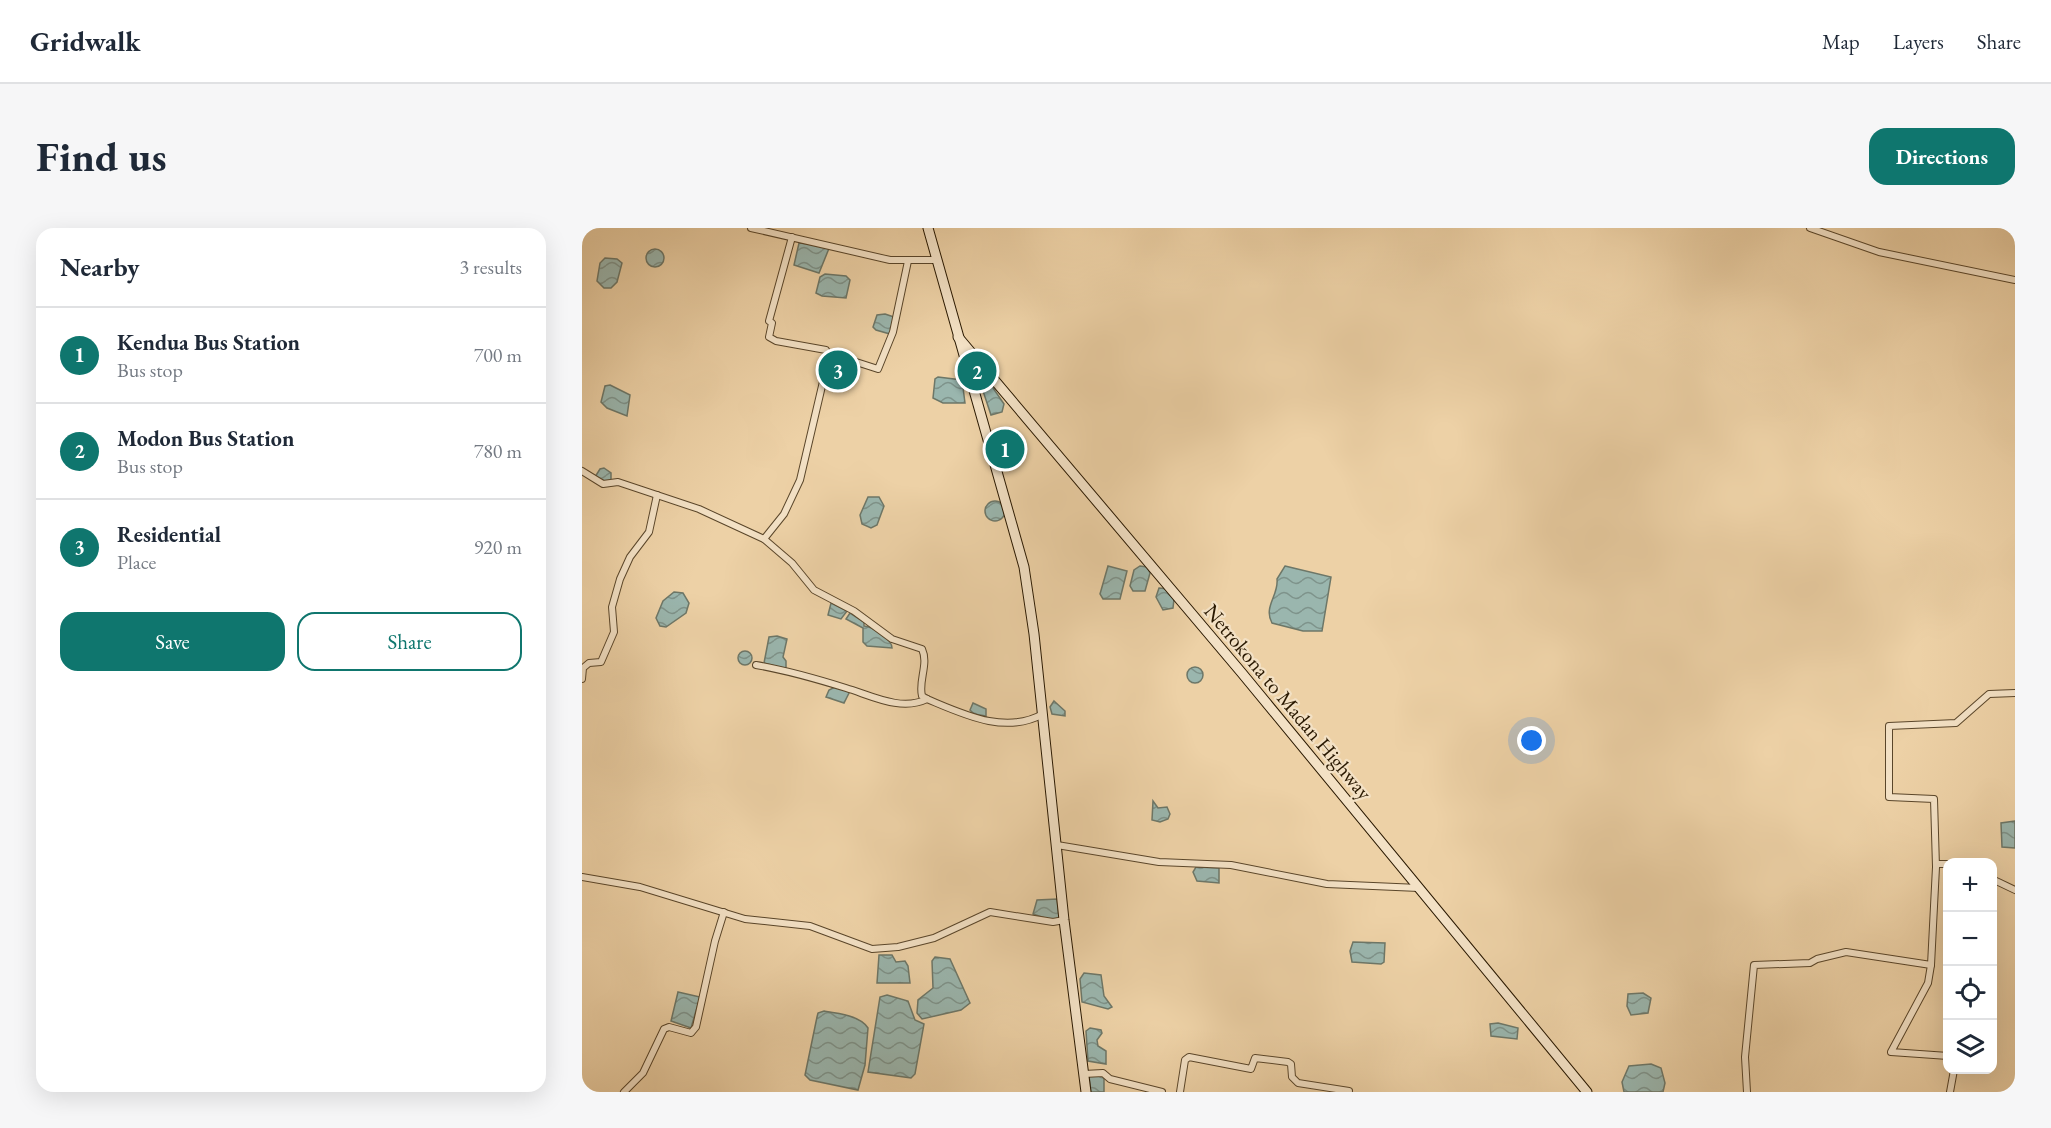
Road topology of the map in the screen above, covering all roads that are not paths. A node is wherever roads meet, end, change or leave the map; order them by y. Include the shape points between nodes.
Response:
1 (751, 228) edge
2 (928, 228) edge
3 (1810, 228) edge
4 (792, 237) junction
5 (936, 260) junction
6 (908, 261) junction
7 (2015, 280) edge
8 (958, 337) junction
9 (828, 353) junction
10 (582, 471) edge
11 (657, 495) junction
12 (764, 539) junction
13 (756, 665) dead end
14 (582, 678) edge
15 (2015, 693) edge
16 (927, 699) junction
17 (1043, 714) junction
18 (1056, 845) junction
19 (1936, 864) junction
20 (1943, 864) edge
21 (582, 877) edge
22 (1997, 881) edge
23 (1420, 888) junction
24 (2015, 890) edge
25 (724, 912) junction
26 (1064, 920) junction
27 (1931, 964) junction
28 (1943, 1056) edge
29 (1084, 1074) junction
30 (1953, 1074) edge
31 (1349, 1091) edge
32 (624, 1092) edge
33 (1086, 1092) edge
34 (1162, 1092) edge
35 (1180, 1092) edge
36 (1587, 1092) edge
37 (1747, 1092) edge
38 (1950, 1092) edge

1 - 4 street
2 - 5 main road
3 - 7 street via 1879,252
4 - 6 street
4 - 9 street via 769,321 769,337
5 - 6 street
5 - 8 main road
6 - 9 street via 893,332 878,369
8 - 17 main road via 1024,567
8 - 23 main road, Netrokona to Madan Highway
9 - 12 street via 800,480 784,514
10 - 11 street via 603,484 616,482
11 - 12 street via 699,508
11 - 14 street via 649,532 630,557 620,579 612,607 614,632 604,658 589,663
12 - 16 street via 792,563 814,590 854,611 892,639 922,649 921,690
13 - 16 street via 888,701 912,703
15 - 19 street via 1989,694 1956,723 1889,726 1888,797 1934,799
16 - 17 street via 986,721 1018,723
17 - 18 main road
18 - 23 street via 1159,862 1231,865 1327,884
18 - 26 main road
19 - 20 street
19 - 27 street
21 - 25 street via 640,887
22 - 24 street
23 - 36 main road, Netrokona to Madan Highway
25 - 26 street via 745,919 810,926 872,949 934,938 990,912 1053,922
25 - 32 street via 696,1028 691,1033 664,1029 644,1073
26 - 29 main road
27 - 28 street via 1928,983 1891,1052
27 - 37 street via 1846,952 1810,963 1754,965 1745,1057
29 - 33 main road
29 - 34 street via 1103,1073 1110,1079
30 - 38 street
31 - 35 street via 1298,1083 1288,1062 1255,1058 1251,1070 1189,1057 1185,1060

